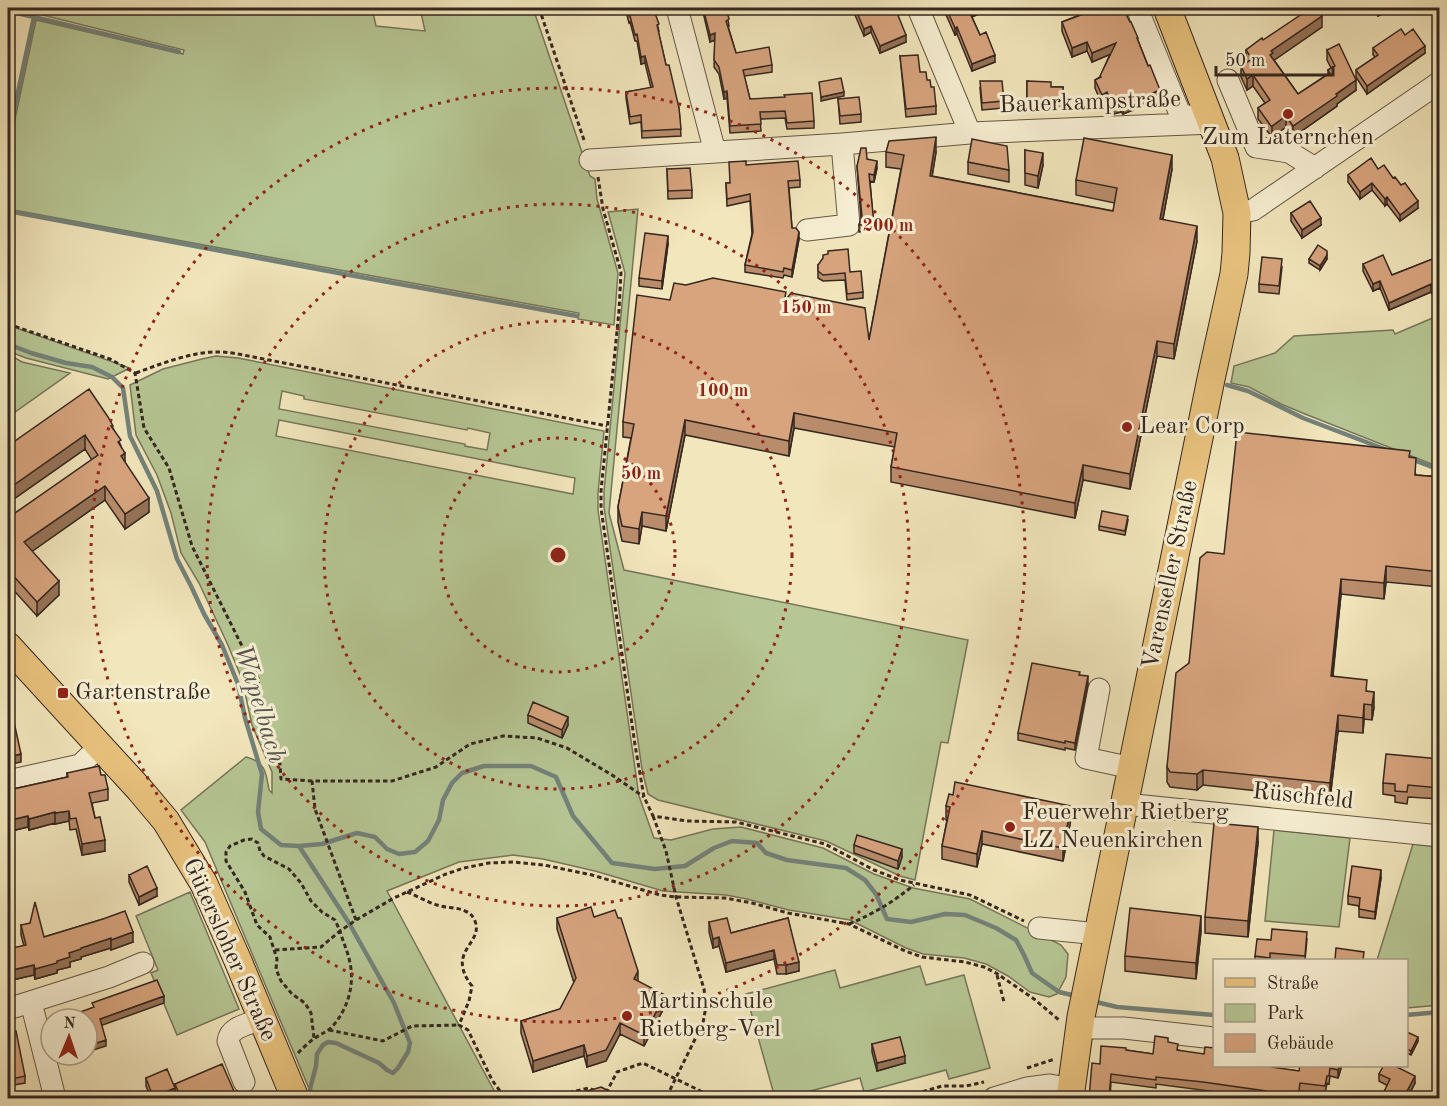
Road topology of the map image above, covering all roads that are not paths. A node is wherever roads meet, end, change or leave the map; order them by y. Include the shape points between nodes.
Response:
1 (677, 8) edge
2 (918, 8) edge
3 (1137, 8) edge
4 (1167, 8) edge
5 (1228, 80) dead end
6 (1440, 82) edge
7 (1213, 123) junction
8 (970, 133) junction
9 (842, 144) junction
10 (715, 152) junction
11 (591, 160) road end
12 (1314, 168) junction
13 (1237, 213) junction
14 (807, 230) dead end
15 (8, 646) edge
16 (1099, 688) dead end
17 (100, 746) junction
18 (1132, 768) junction
19 (8, 781) edge
20 (1125, 804) junction
21 (1440, 837) edge
22 (1040, 928) road end
23 (1098, 934) junction
24 (143, 963) dead end
25 (31, 1002) junction
26 (8, 1009) edge
27 (262, 1019) junction
28 (1080, 1023) junction
29 (1213, 1038) edge
30 (244, 1082) dead end
31 (989, 1090) edge
32 (1071, 1094) edge
33 (55, 1098) edge
34 (295, 1098) edge

1 - 10 street
2 - 8 street, Bauerkampstraße
3 - 7 street via 1180,114
4 - 7 main road, Varenseller Straße
5 - 12 street via 1256,147 1289,152
6 - 12 street
7 - 8 street, Bauerkampstraße
7 - 13 main road, Varenseller Straße
8 - 9 street, Bauerkampstraße
9 - 10 street, Bauerkampstraße
9 - 14 street via 849,225
10 - 11 street, Bauerkampstraße
12 - 13 street via 1253,210
13 - 18 main road, Varenseller Straße via 1232,284
15 - 17 main road, Gütersloher Straße
16 - 18 street via 1086,758
17 - 19 street via 80,765
17 - 27 main road, Gütersloher Straße via 166,821 204,884
18 - 20 main road, Varenseller Straße
20 - 21 street, Rüschfeld
20 - 23 main road, Varenseller Straße
22 - 23 street
23 - 28 main road, Varenseller Straße
24 - 25 street
25 - 26 street
25 - 33 street
27 - 30 street via 234,1030 229,1036
27 - 34 main road, Gütersloher Straße
28 - 29 street
28 - 32 main road, Varenseller Straße
31 - 32 street via 1050,1085

